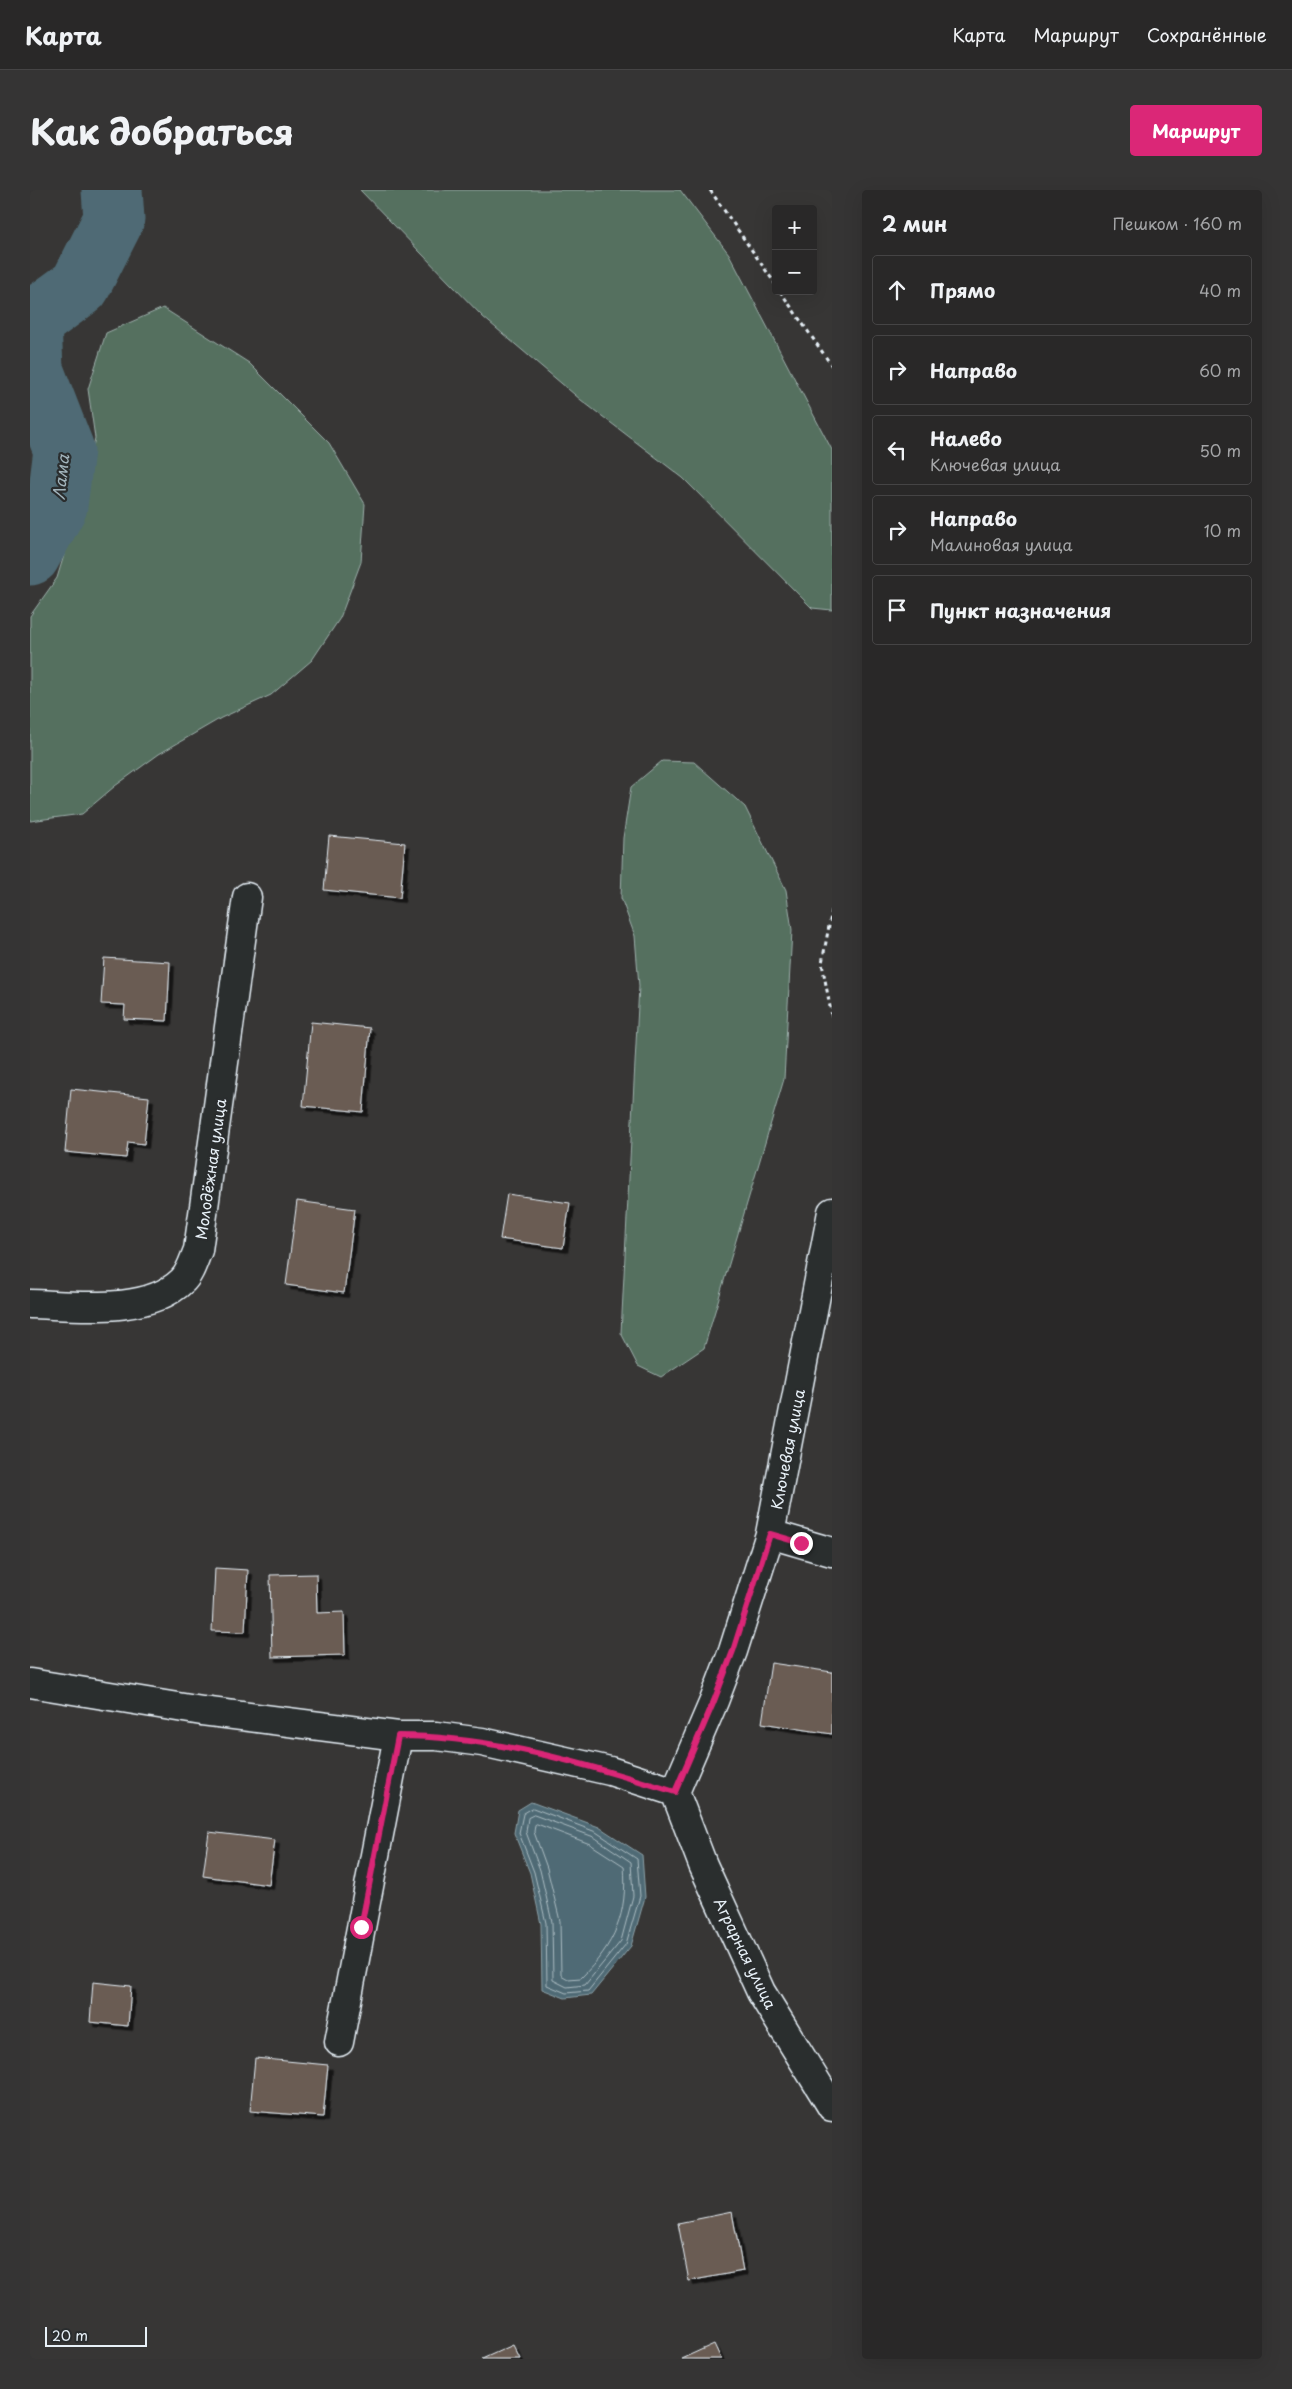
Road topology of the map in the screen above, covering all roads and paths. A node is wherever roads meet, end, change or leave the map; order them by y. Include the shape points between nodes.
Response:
1 (710, 190) edge
2 (772, 279) edge
3 (783, 295) edge
4 (832, 366) edge
5 (247, 897) dead end
6 (832, 910) edge
7 (832, 1018) edge
8 (832, 1212) edge
9 (30, 1304) edge
10 (770, 1534) junction
11 (832, 1552) edge
12 (30, 1682) edge
13 (398, 1736) junction
14 (675, 1792) junction
15 (339, 2042) dead end
16 (832, 2107) edge

1 - 2 path
3 - 4 path
5 - 9 street, Молодёжная улица via 198,1250 184,1280 160,1296 129,1304
6 - 7 path via 822,962
8 - 10 street, Ключевая улица
10 - 11 street
10 - 14 street, Ключевая улица via 733,1651
12 - 13 street via 202,1711
13 - 14 street via 436,1736 482,1742 610,1771
13 - 15 street
14 - 16 street, Аграрная улица via 703,1864 761,1992

